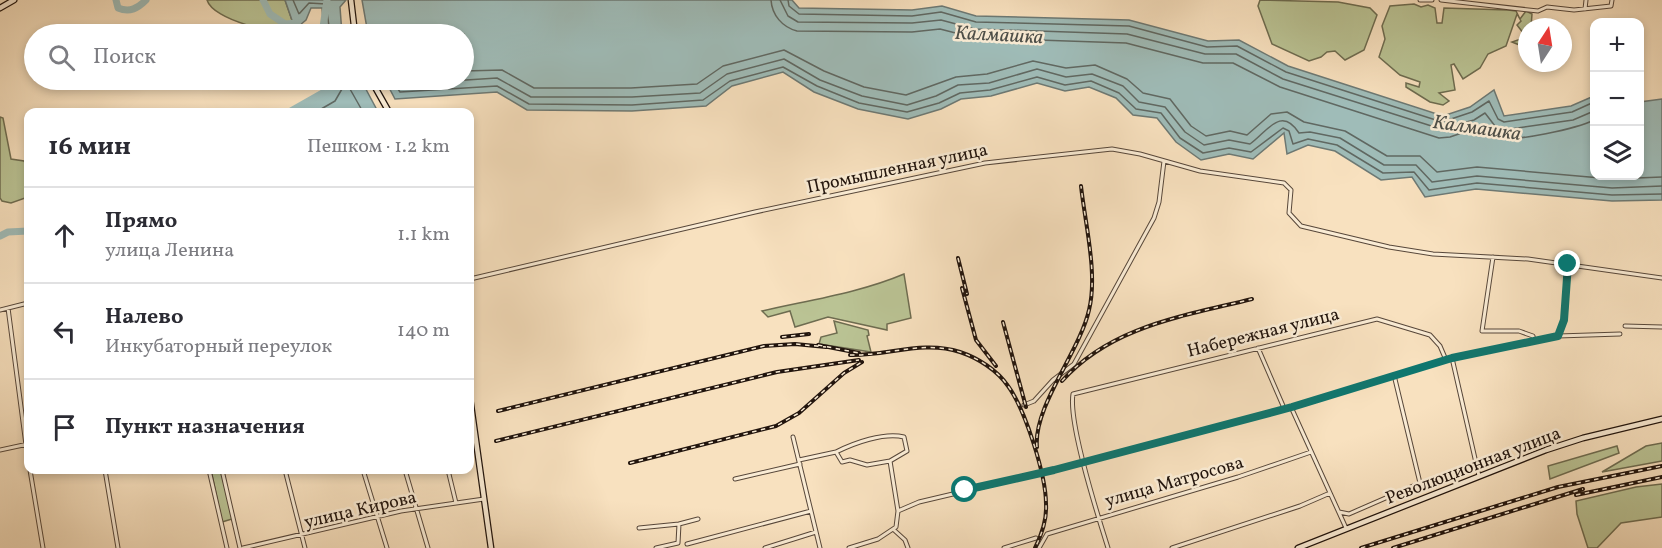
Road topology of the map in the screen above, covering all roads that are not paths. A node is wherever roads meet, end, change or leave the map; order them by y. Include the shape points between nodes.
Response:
1 (14, 0) edge
2 (351, 0) edge
3 (1420, 0) edge
4 (1432, 0) edge
5 (1441, 0) edge
6 (1498, 0) edge
7 (1586, 0) edge
8 (1612, 0) edge
9 (1497, 6) junction
10 (0, 8) edge
11 (1585, 9) junction
12 (354, 24) edge
13 (377, 90) edge
14 (387, 108) edge
15 (1164, 161) junction
16 (1493, 257) junction
17 (1568, 264) junction
18 (474, 278) edge
19 (1662, 278) edge
20 (24, 304) edge
21 (8, 308) junction
22 (0, 310) edge
23 (1625, 326) dead end
24 (1662, 327) edge
25 (1620, 333) dead end
26 (1558, 336) junction
27 (1534, 340) junction
28 (1258, 348) junction
29 (1452, 358) junction
30 (1446, 360) junction
31 (1394, 375) junction
32 (1024, 405) dead end
33 (1292, 407) junction
34 (1284, 408) junction
35 (1662, 419) edge
36 (24, 423) edge
37 (474, 427) edge
38 (793, 437) dead end
39 (24, 445) edge
40 (0, 450) edge
41 (836, 452) junction
42 (1311, 452) junction
43 (1083, 460) junction
44 (890, 461) junction
45 (799, 462) junction
46 (1476, 462) junction
47 (31, 474) edge
48 (106, 474) edge
49 (210, 474) edge
50 (223, 474) edge
51 (286, 474) edge
52 (364, 474) edge
53 (406, 474) edge
54 (449, 474) edge
55 (1479, 476) junction
56 (735, 478) dead end
57 (1420, 483) junction
58 (1330, 493) junction
59 (484, 499) junction
60 (456, 503) junction
61 (417, 509) junction
62 (811, 511) junction
63 (898, 511) junction
64 (1339, 512) junction
65 (377, 517) junction
66 (1099, 517) junction
67 (698, 519) dead end
68 (679, 524) junction
69 (639, 528) dead end
70 (1346, 528) junction
71 (894, 530) junction
72 (816, 532) junction
73 (302, 536) junction
74 (1036, 538) dead end
75 (687, 544) dead end
76 (43, 548) edge
77 (118, 548) edge
78 (226, 548) edge
79 (242, 548) edge
80 (305, 548) edge
81 (387, 548) edge
82 (428, 548) edge
83 (491, 548) edge
84 (656, 548) edge
85 (765, 548) edge
86 (820, 548) edge
87 (849, 548) edge
88 (908, 548) edge
89 (1004, 548) edge
90 (1039, 548) edge
91 (1108, 548) edge
92 (1172, 548) edge
93 (1298, 548) edge

1 - 10 main road
2 - 12 main road
3 - 4 street
5 - 9 street
6 - 9 street
7 - 11 street
8 - 11 street via 1611,6
9 - 11 street via 1538,11 1547,7
13 - 14 main road
15 - 16 street, Промышленная улица via 1200,171 1284,183 1291,190 1289,213 1301,226 1389,247
15 - 18 street, Промышленная улица via 1112,149 985,163
15 - 32 street via 1157,211 1074,364 1034,401
16 - 17 street
16 - 27 street via 1482,330 1519,331
17 - 19 street
17 - 26 street via 1564,320
20 - 21 street
21 - 22 street
21 - 36 street
23 - 24 street
25 - 26 street
26 - 27 street
27 - 29 street
28 - 30 street, Набережная улица via 1377,319 1431,335
28 - 34 street
28 - 43 street, Набережная улица via 1073,394 1072,408
29 - 30 street
29 - 46 street
30 - 31 street
31 - 33 street
31 - 57 street
33 - 34 street
33 - 42 street
34 - 43 street
35 - 55 main road, Революционная улица via 1583,438
37 - 59 main road
38 - 45 street
39 - 40 street
41 - 44 street via 842,462 867,465
41 - 44 street via 872,439 904,437 907,451
41 - 45 street
42 - 58 street
42 - 66 street, улица Матросова
43 - 63 street via 919,502
43 - 66 street
44 - 63 street
45 - 56 street
45 - 62 street
46 - 55 street
46 - 57 street via 1441,482
47 - 76 street
48 - 77 street
49 - 78 street
50 - 79 street
51 - 73 street
52 - 65 street
53 - 61 street
54 - 60 street
55 - 70 main road, Революционная улица
57 - 64 street via 1349,514
58 - 64 street
58 - 92 street
59 - 60 street, улица Кирова
59 - 83 main road
60 - 61 street, улица Кирова
61 - 65 street, улица Кирова
61 - 82 street
62 - 72 street
62 - 75 street
63 - 71 street
64 - 70 street
65 - 73 street, улица Кирова
65 - 81 street
66 - 90 street, улица Матросова via 1044,536
66 - 91 street
67 - 68 street
68 - 69 street
68 - 84 street via 678,543
70 - 93 main road, Революционная улица
71 - 87 street
71 - 88 street
72 - 85 street
72 - 86 street
73 - 79 street, улица Кирова
73 - 80 street
74 - 89 street

